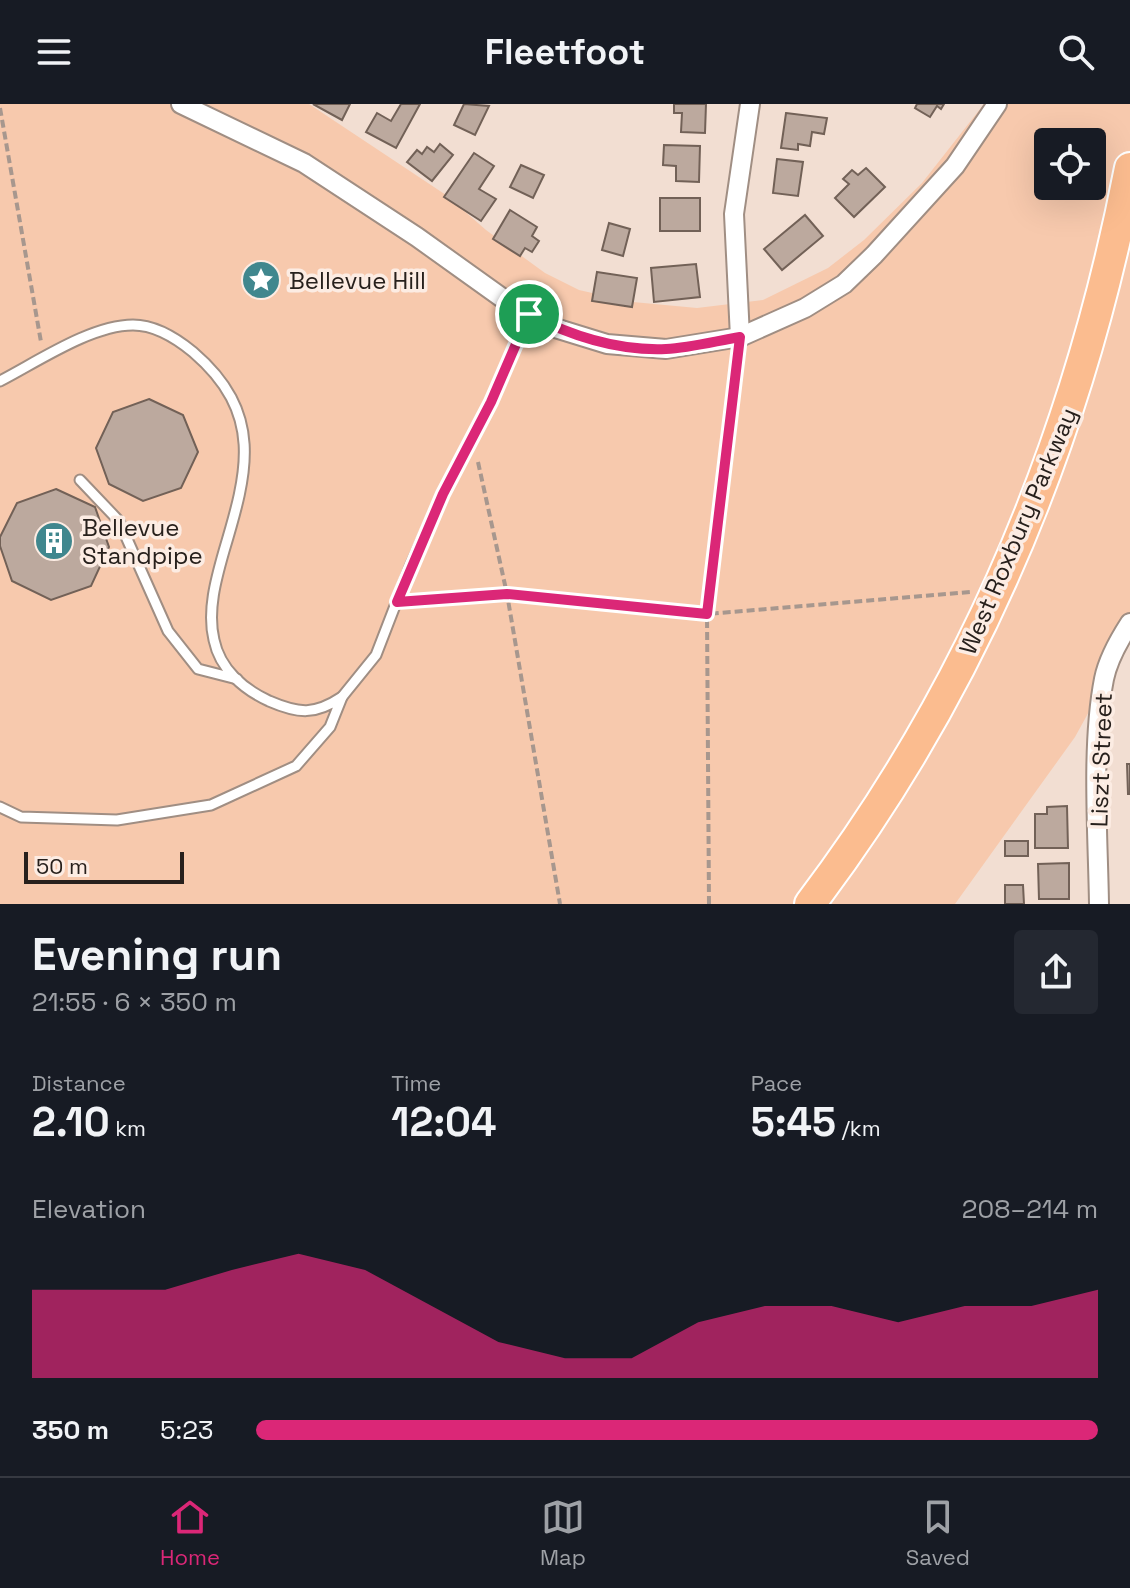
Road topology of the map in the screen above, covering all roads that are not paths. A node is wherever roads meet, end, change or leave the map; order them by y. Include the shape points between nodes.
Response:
1 (181, 104) edge
2 (750, 104) edge
3 (997, 104) edge
4 (1130, 168) edge
5 (529, 314) junction
6 (740, 337) junction
7 (0, 381) edge
8 (80, 480) dead end
9 (1130, 623) edge
10 (237, 679) junction
11 (342, 697) junction
12 (0, 807) edge
13 (810, 904) edge
14 (1099, 904) edge

1 - 5 street via 304,163
2 - 6 street via 734,214
3 - 6 street via 955,166 844,284
4 - 13 main road, West Roxbury Parkway via 1082,369 994,599 927,727
5 - 6 street via 607,344 666,349
5 - 11 lane via 443,494 376,655
7 - 10 lane via 81,339 132,325 155,328 212,369 229,394 246,442 245,468 215,579 212,611 213,639 222,662
8 - 10 lane via 119,521 168,631 198,669
9 - 14 street, Liszt Street via 1105,678 1098,749
10 - 11 lane via 282,707 324,710
11 - 12 lane via 330,727 296,766 211,805 117,820 21,817

